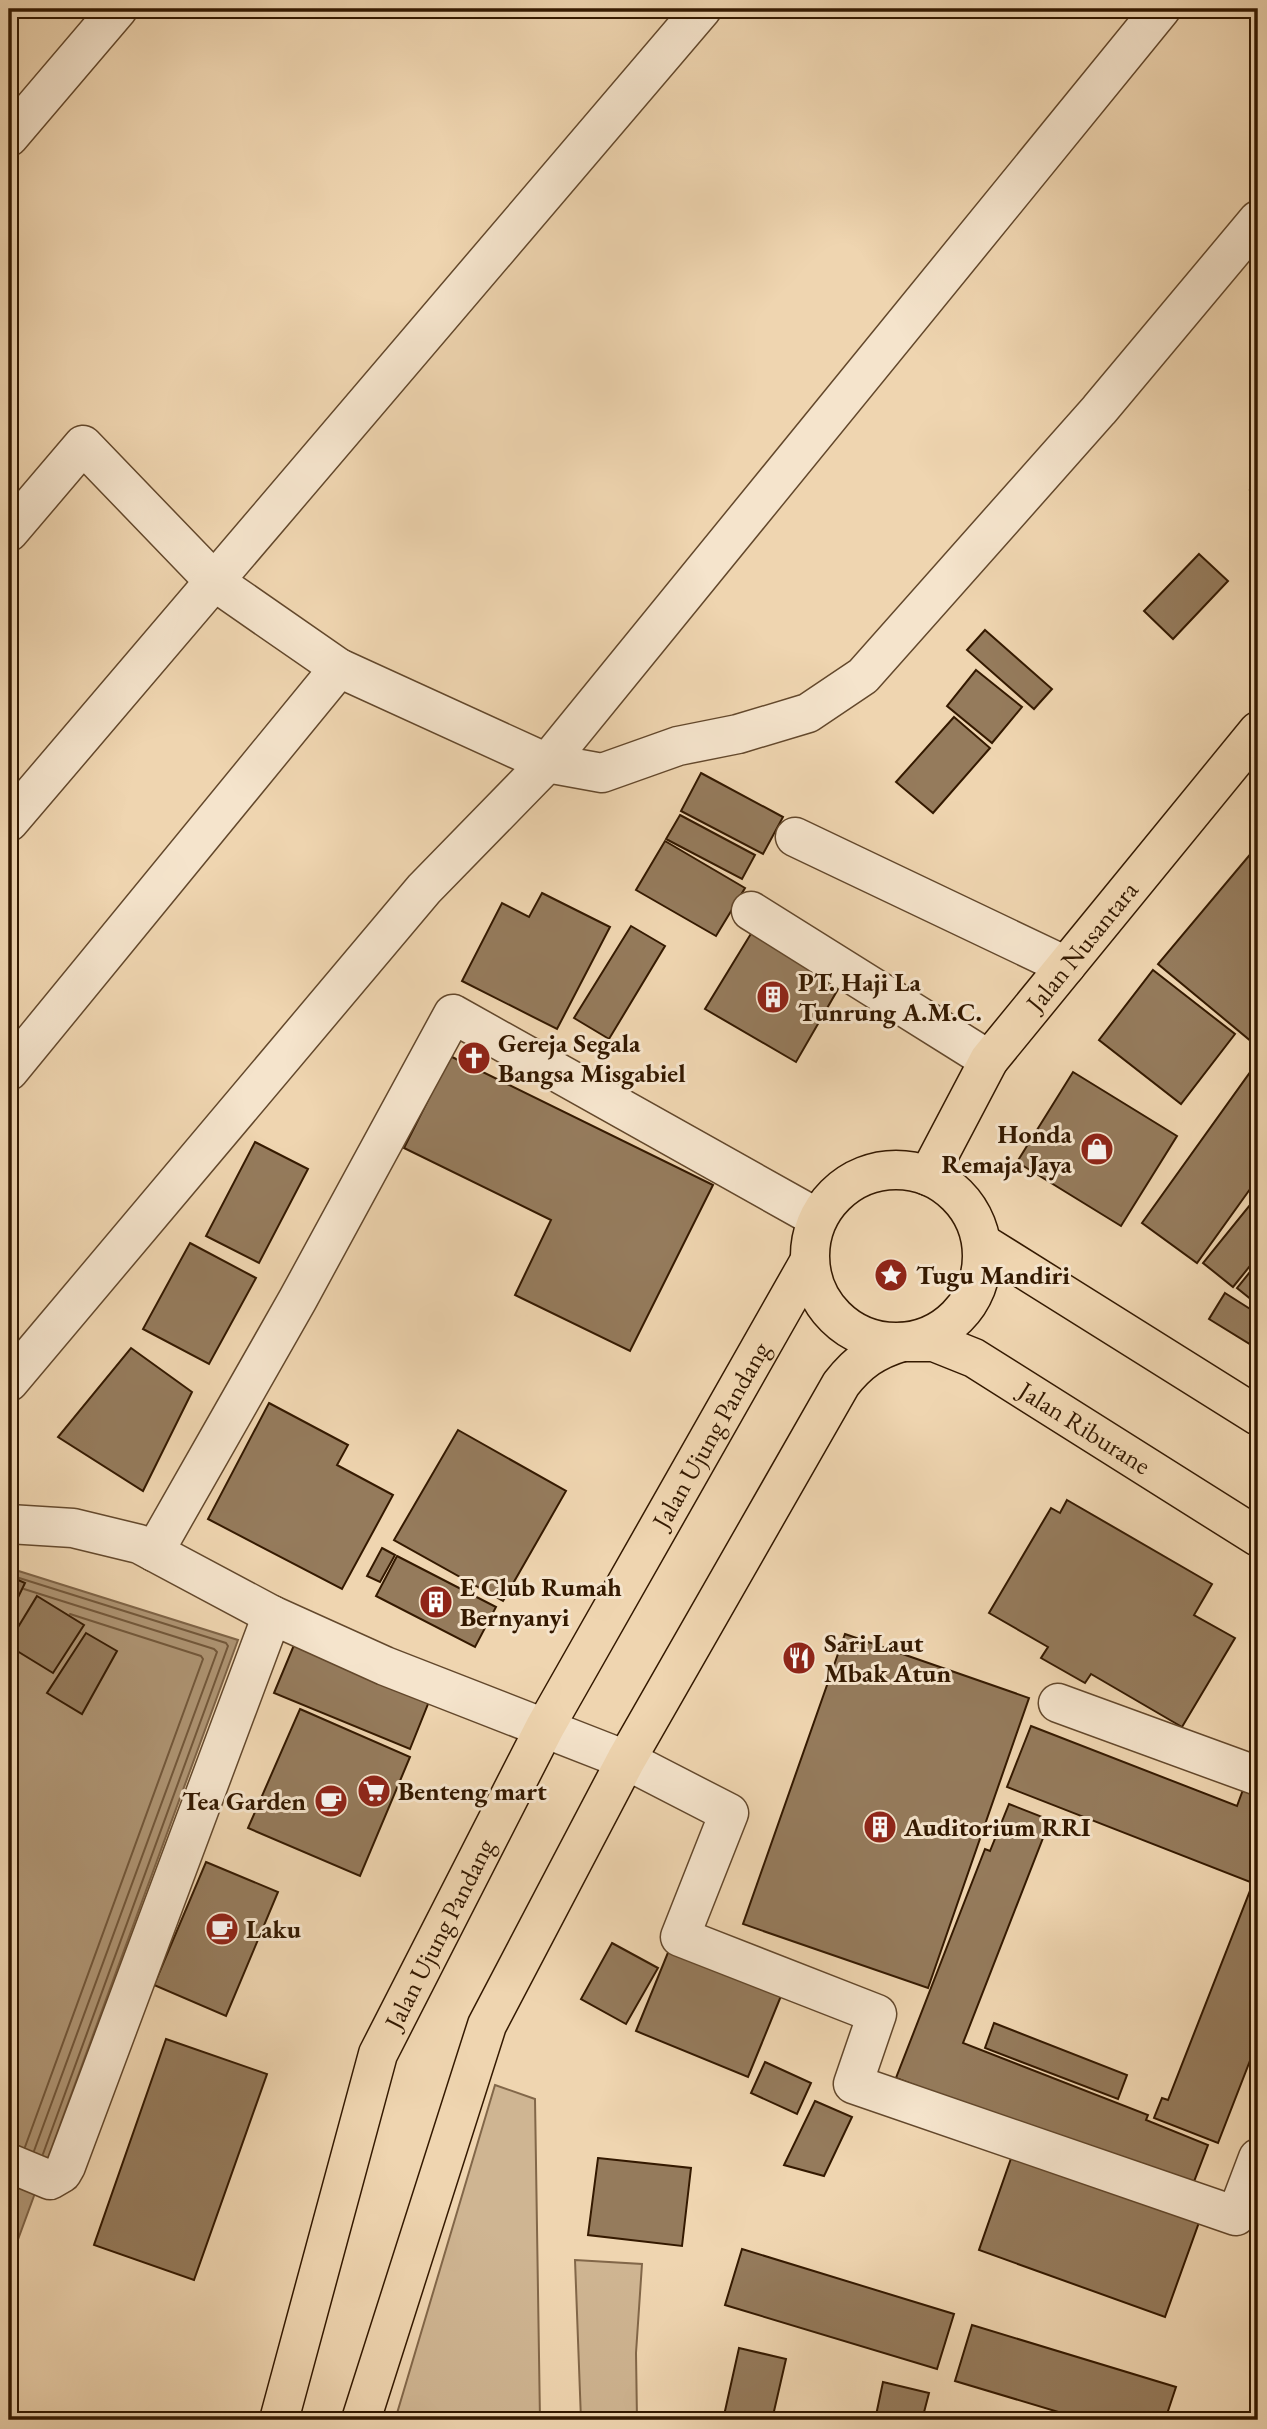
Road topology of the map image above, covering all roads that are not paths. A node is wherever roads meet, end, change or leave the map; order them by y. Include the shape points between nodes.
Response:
1 (118, 9) edge
2 (702, 9) edge
3 (1160, 9) edge
4 (9, 136) edge
5 (1258, 220) edge
6 (9, 532) edge
7 (215, 582) junction
8 (339, 668) junction
9 (1258, 731) edge
10 (547, 762) junction
11 (9, 822) edge
12 (795, 837) dead end
13 (751, 911) dead end
14 (1066, 967) junction
15 (989, 1060) junction
16 (9, 1071) edge
17 (928, 1176) junction
18 (817, 1218) junction
19 (982, 1243) junction
20 (809, 1262) junction
21 (902, 1342) junction
22 (9, 1382) edge
23 (1258, 1416) edge
24 (9, 1524) edge
25 (1258, 1537) edge
26 (154, 1552) junction
27 (272, 1615) junction
28 (1058, 1703) dead end
29 (545, 1727) junction
30 (625, 1760) junction
31 (1258, 1776) edge
32 (1258, 2158) edge
33 (9, 2163) edge
34 (279, 2420) edge
35 (361, 2420) edge

1 - 4 lane
2 - 7 lane
3 - 10 lane
5 - 10 lane via 1099,410 863,676 808,713 678,746 603,773
6 - 7 lane via 83,445
7 - 8 lane
7 - 11 lane
8 - 10 lane
8 - 16 lane
9 - 14 main road, Jalan Nusantara
10 - 22 lane via 424,889
12 - 14 lane
13 - 15 lane
14 - 15 main road, Jalan Nusantara
15 - 17 main road, Jalan Nusantara
17 - 18 main road via 902,1170 846,1185
17 - 19 main road via 955,1192 973,1216
18 - 20 main road
18 - 26 lane via 453,1014
19 - 21 main road via 979,1281 960,1314 934,1334
19 - 23 main road
20 - 21 main road via 819,1297 842,1324 875,1340
20 - 29 main road, Jalan Ujung Pandang
21 - 25 main road, Jalan Riburane via 934,1342 974,1358
21 - 30 main road via 866,1356 841,1384
24 - 26 lane via 73,1528
26 - 27 lane
27 - 29 lane via 385,1666
27 - 33 lane via 66,2166 50,2180
28 - 31 lane
29 - 30 lane
29 - 34 main road, Jalan Ujung Pandang via 378,2054
30 - 32 lane via 729,1813 680,1937 877,2014 853,2084 1236,2216
30 - 35 main road via 487,2025

